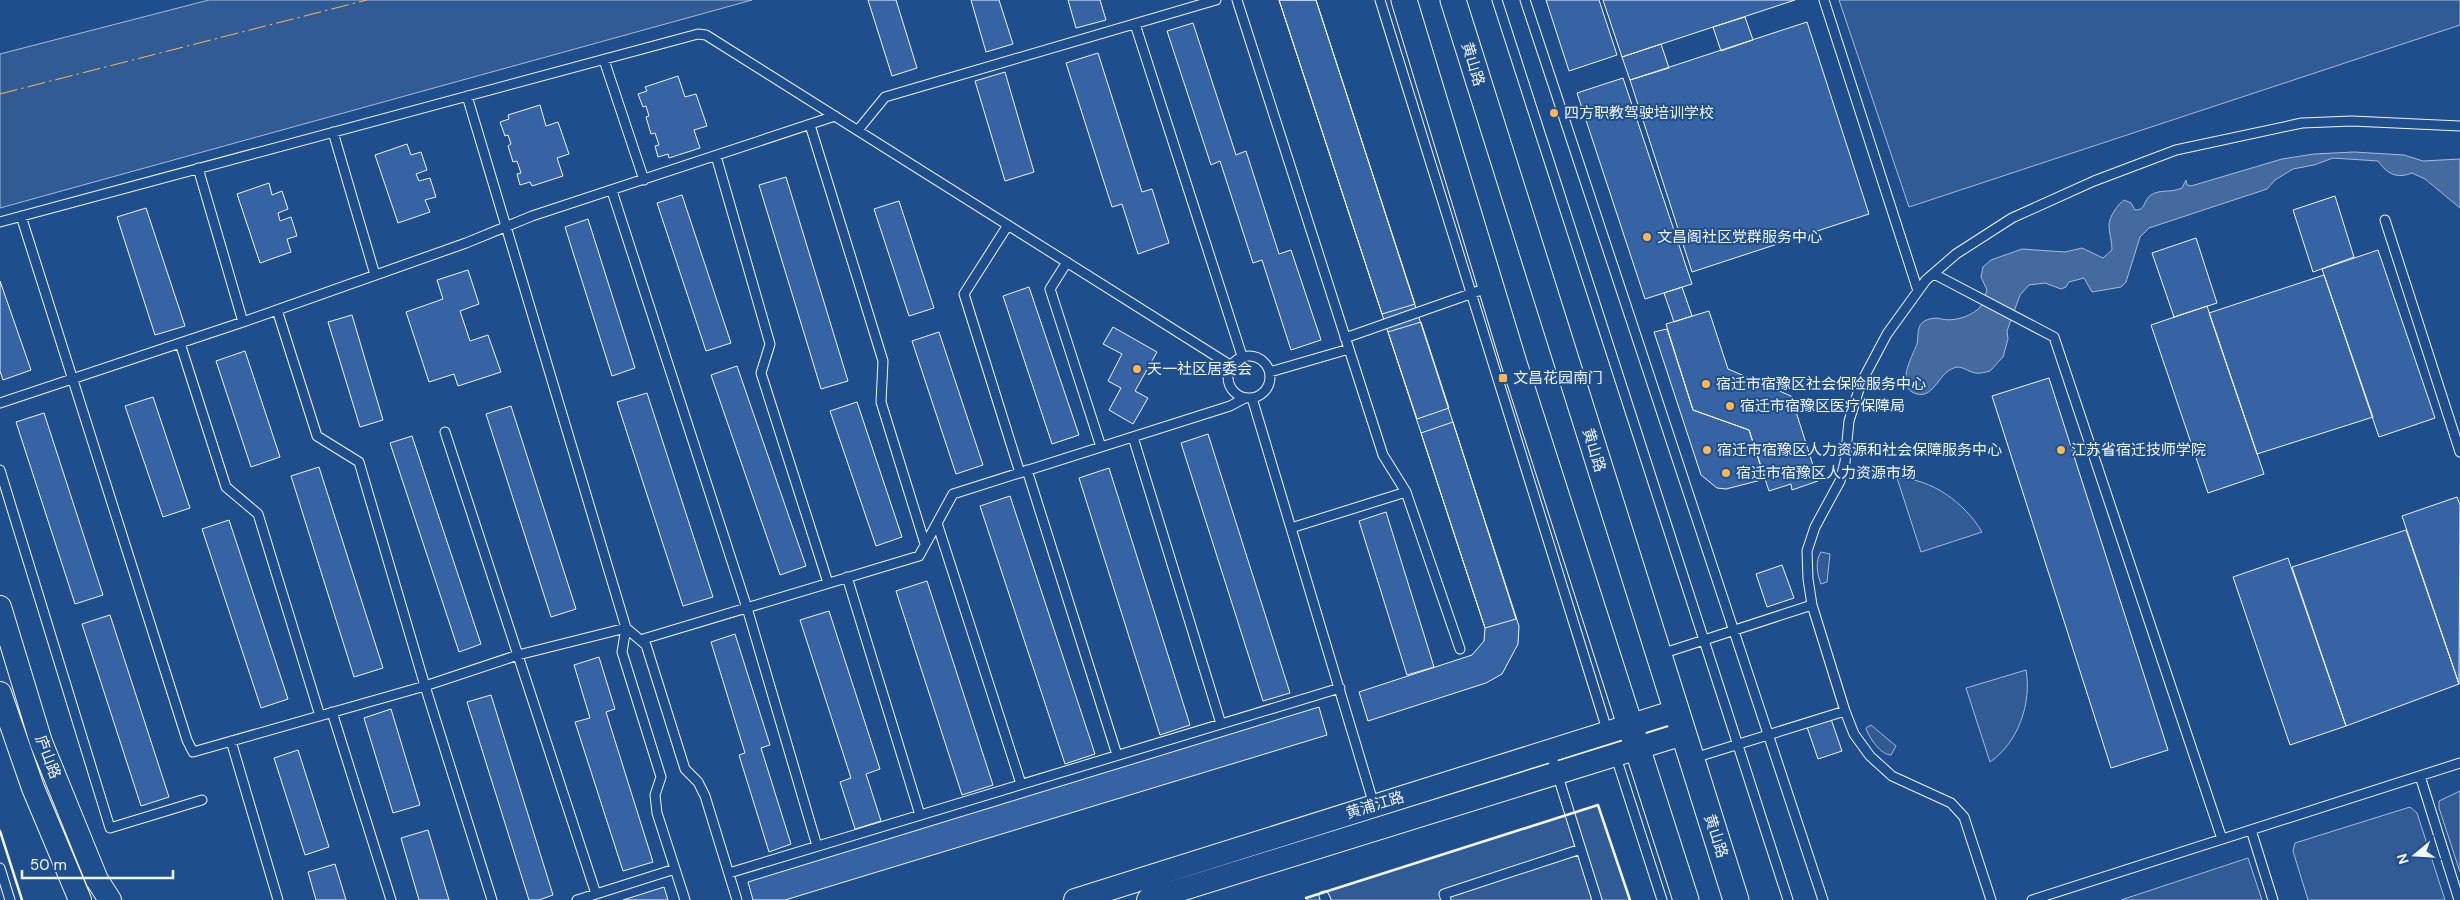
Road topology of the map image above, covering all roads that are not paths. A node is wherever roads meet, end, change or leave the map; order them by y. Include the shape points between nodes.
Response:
1 (1216, 0) edge
2 (1237, 0) edge
3 (1380, 0) edge
4 (1404, 0) edge
5 (1453, 0) edge
6 (1497, 0) edge
7 (1525, 0) edge
8 (1824, 0) edge
9 (1135, 24) junction
10 (604, 60) junction
11 (467, 96) junction
12 (835, 116) junction
13 (810, 124) junction
14 (2460, 126) edge
15 (858, 130) junction
16 (334, 132) junction
17 (716, 156) junction
18 (198, 168) junction
19 (644, 180) junction
20 (612, 191) junction
21 (21, 216) junction
22 (2384, 220) dead end
23 (0, 222) edge
24 (1008, 225) junction
25 (507, 228) junction
26 (1067, 262) junction
27 (1934, 274) junction
28 (375, 275) junction
29 (1481, 291) junction
30 (1918, 291) junction
31 (277, 310) junction
32 (243, 322) junction
33 (1345, 338) junction
34 (180, 343) junction
35 (1348, 349) junction
36 (1242, 356) junction
37 (1230, 365) junction
38 (1270, 372) junction
39 (72, 379) junction
40 (1248, 398) junction
41 (0, 403) edge
42 (445, 432) dead end
43 (1132, 437) junction
44 (1101, 447) junction
45 (2460, 452) edge
46 (0, 470) edge
47 (1023, 471) junction
48 (1406, 492) junction
49 (937, 522) junction
50 (1291, 528) junction
51 (925, 544) junction
52 (847, 577) junction
53 (828, 583) junction
54 (1812, 605) junction
55 (0, 607) edge
56 (747, 608) junction
57 (626, 628) junction
58 (1734, 630) junction
59 (640, 640) junction
60 (1704, 640) junction
61 (1460, 649) dead end
62 (518, 654) junction
63 (1658, 654) junction
64 (424, 686) junction
65 (1340, 688) junction
66 (0, 693) edge
67 (1845, 711) junction
68 (332, 712) junction
69 (320, 716) junction
70 (1680, 723) junction
71 (1221, 724) junction
72 (1768, 735) junction
73 (230, 741) junction
74 (1619, 741) junction
75 (1738, 744) junction
76 (1550, 750) junction
77 (1117, 755) junction
78 (1691, 759) junction
79 (2460, 763) edge
80 (1557, 773) junction
81 (2420, 776) junction
82 (1021, 784) junction
83 (202, 800) dead end
84 (1374, 805) junction
85 (920, 815) junction
86 (2251, 830) junction
87 (2222, 839) junction
88 (817, 846) junction
89 (1581, 849) junction
90 (0, 868) edge
91 (675, 869) junction
92 (728, 873) junction
93 (596, 894) junction
94 (10, 900) edge
95 (80, 900) edge
96 (110, 900) edge
97 (278, 900) edge
98 (391, 900) edge
99 (492, 900) edge
100 (578, 900) edge
101 (685, 900) edge
102 (737, 900) edge
103 (1075, 900) edge
104 (1148, 900) edge
105 (1446, 900) edge
106 (1597, 900) edge
107 (1662, 900) edge
108 (1686, 900) edge
109 (1736, 900) edge
110 (1788, 900) edge
111 (1823, 900) edge
112 (1991, 900) edge
113 (2032, 900) edge
114 (2274, 900) edge
115 (2459, 900) edge

1 - 9 lane
2 - 33 lane
3 - 29 lane
4 - 29 main road
5 - 63 main road, 黄山路
6 - 60 lane
7 - 58 lane
8 - 30 lane
9 - 15 lane via 885,97
9 - 36 lane
10 - 11 lane
10 - 12 lane via 698,34 706,35
10 - 19 lane
11 - 16 lane
11 - 25 lane
12 - 13 lane
12 - 15 lane
13 - 17 lane
13 - 51 lane via 883,361 881,402
14 - 27 lane via 2352,121 2302,123 2176,150 2094,181 2012,218 1956,254
15 - 24 lane
16 - 18 lane
16 - 28 lane
17 - 19 lane
17 - 53 lane via 770,344 761,373
18 - 21 lane
18 - 32 lane
19 - 20 lane
20 - 25 lane via 532,216
20 - 56 lane
21 - 23 lane
21 - 39 lane
22 - 45 lane
24 - 26 lane
24 - 47 lane via 964,294
25 - 28 lane
25 - 57 lane
26 - 37 lane
26 - 44 lane via 1050,289
27 - 30 lane
27 - 87 lane via 2054,337
28 - 31 lane
29 - 33 lane
29 - 74 main road
30 - 54 lane via 1887,334 1861,383 1849,421 1840,481 1815,527 1807,551
31 - 32 lane
31 - 64 lane via 317,436 359,462
32 - 34 lane
33 - 35 lane
34 - 39 lane
34 - 69 lane via 226,487 258,514
35 - 38 lane
35 - 48 lane via 1382,455
36 - 37 lane
36 - 38 lane via 1262,360
37 - 40 lane via 1229,385 1238,396
38 - 40 lane via 1264,392
39 - 41 lane
39 - 73 lane via 187,740 193,752
40 - 43 lane
40 - 50 lane
42 - 62 lane
43 - 44 lane
43 - 71 lane
44 - 47 lane
46 - 83 lane via 110,828
47 - 49 lane via 953,494
47 - 77 lane
48 - 50 lane
48 - 61 lane
49 - 51 lane
49 - 82 lane
50 - 65 lane
51 - 52 lane via 918,556
52 - 53 lane
52 - 85 lane
53 - 56 lane
54 - 58 lane
54 - 67 lane
55 - 96 street, 庐山路 via 41,742 97,880
56 - 59 lane
56 - 88 lane
57 - 59 lane
57 - 62 lane
57 - 91 lane via 622,652 662,777 655,795 657,813
58 - 60 lane
58 - 72 lane
59 - 92 lane via 646,645 685,768 706,796
60 - 63 lane
60 - 75 lane
62 - 64 lane
62 - 93 lane
63 - 70 main road, 黄山路
64 - 68 lane
64 - 99 lane
65 - 71 lane
65 - 84 lane
66 - 95 street, 庐山路 via 33,788
67 - 72 lane
67 - 112 lane via 1854,734 1870,756 1892,776 1945,800 1964,817
68 - 69 lane
68 - 98 lane
69 - 73 lane
70 - 74 street, 黄浦江路
70 - 78 main road, 黄山路
71 - 77 lane
72 - 75 lane
72 - 111 lane
73 - 97 lane
74 - 76 street, 黄浦江路
74 - 80 street, 黄浦江路
74 - 107 lane
74 - 108 main road
75 - 78 lane
75 - 110 lane
76 - 80 lane
76 - 84 street, 黄浦江路
77 - 82 lane
78 - 109 main road, 黄山路
79 - 81 lane
80 - 89 lane
80 - 104 street, 黄浦江路
81 - 86 lane
81 - 115 lane
82 - 85 lane
84 - 103 street, 黄浦江路
85 - 88 lane
86 - 87 lane
86 - 114 lane
87 - 113 lane
88 - 92 lane
89 - 105 lane via 1444,894
89 - 106 lane
90 - 94 lane
91 - 93 lane
91 - 101 lane
92 - 102 lane
93 - 100 lane

